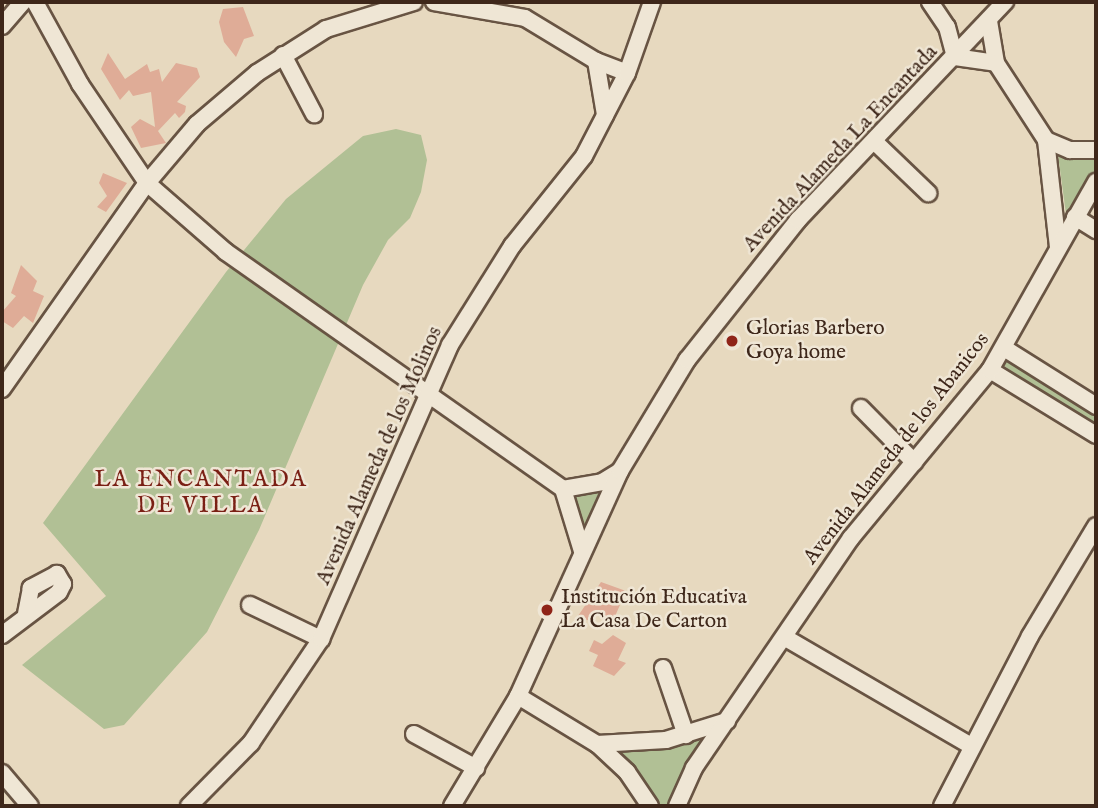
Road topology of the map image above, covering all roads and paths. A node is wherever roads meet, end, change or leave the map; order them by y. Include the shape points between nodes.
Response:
1 (23, 2) edge
2 (35, 2) edge
3 (414, 2) edge
4 (434, 2) edge
5 (652, 2) edge
6 (930, 2) edge
7 (1006, 2) edge
8 (989, 22) junction
9 (2, 26) edge
10 (283, 55) junction
11 (955, 57) junction
12 (596, 61) junction
13 (996, 64) junction
14 (627, 73) junction
15 (314, 114) dead end
16 (606, 118) junction
17 (1046, 141) junction
18 (875, 142) junction
19 (1096, 150) edge
20 (1096, 182) edge
21 (147, 183) junction
22 (928, 193) dead end
23 (1075, 218) junction
24 (1096, 230) edge
25 (1058, 247) junction
26 (1004, 348) junction
27 (990, 370) junction
28 (2, 389) edge
29 (426, 397) junction
30 (1096, 406) edge
31 (861, 408) dead end
32 (1096, 435) edge
33 (914, 462) junction
34 (620, 471) junction
35 (564, 489) junction
36 (1096, 526) edge
37 (582, 551) junction
38 (250, 605) dead end
39 (26, 614) dead end
40 (2, 635) edge
41 (784, 637) junction
42 (321, 639) junction
43 (663, 668) dead end
44 (518, 696) junction
45 (727, 721) junction
46 (414, 734) dead end
47 (686, 735) junction
48 (597, 744) junction
49 (971, 746) junction
50 (476, 768) junction
51 (2, 773) edge
52 (31, 804) edge
53 (189, 806) edge
54 (452, 806) edge
55 (650, 806) edge
56 (677, 806) edge
57 (942, 806) edge

1 - 9 street
2 - 21 street via 80,84
3 - 10 street via 326,29
4 - 12 street via 525,18
5 - 14 street, Avenida Alameda de los Molinos
6 - 11 street via 947,27
7 - 8 street, Avenida Alameda La Encantada
8 - 11 street, Avenida Alameda La Encantada
8 - 13 street
10 - 15 street
10 - 21 street via 197,124
11 - 13 street
11 - 18 street, Avenida Alameda La Encantada
12 - 14 street
12 - 16 street
13 - 17 street
14 - 16 street, Avenida Alameda de los Molinos
16 - 29 street, Avenida Alameda de los Molinos via 570,176 478,297
17 - 19 street via 1070,150
17 - 25 street
18 - 22 street
18 - 34 street, Avenida Alameda La Encantada via 798,220 724,310 652,412
20 - 23 street, Avenida Alameda de los Abanicos
21 - 28 street
21 - 29 street via 226,252
23 - 24 street
23 - 25 street, Avenida Alameda de los Abanicos
25 - 26 street, Avenida Alameda de los Abanicos
26 - 27 street, Avenida Alameda de los Abanicos
26 - 30 street
27 - 32 street
27 - 33 street, Avenida Alameda de los Abanicos
29 - 35 street
29 - 42 street, Avenida Alameda de los Molinos
31 - 33 street
33 - 41 street, Avenida Alameda de los Abanicos via 851,538
34 - 35 street via 602,482
34 - 37 street, Avenida Alameda La Encantada
35 - 37 street
36 - 49 street
37 - 44 street, Avenida Alameda La Encantada
38 - 42 street
39 - 40 street
41 - 45 street, Avenida Alameda de los Abanicos
41 - 49 street
42 - 53 street, Avenida Alameda de los Molinos via 251,743
43 - 47 street
44 - 48 street
44 - 50 street, Avenida Alameda La Encantada
45 - 47 street
45 - 56 street, Avenida Alameda de los Abanicos via 694,768
46 - 50 street
47 - 48 street via 636,744
48 - 55 street via 627,772
49 - 57 street
50 - 54 street, Avenida Alameda La Encantada
51 - 52 street

